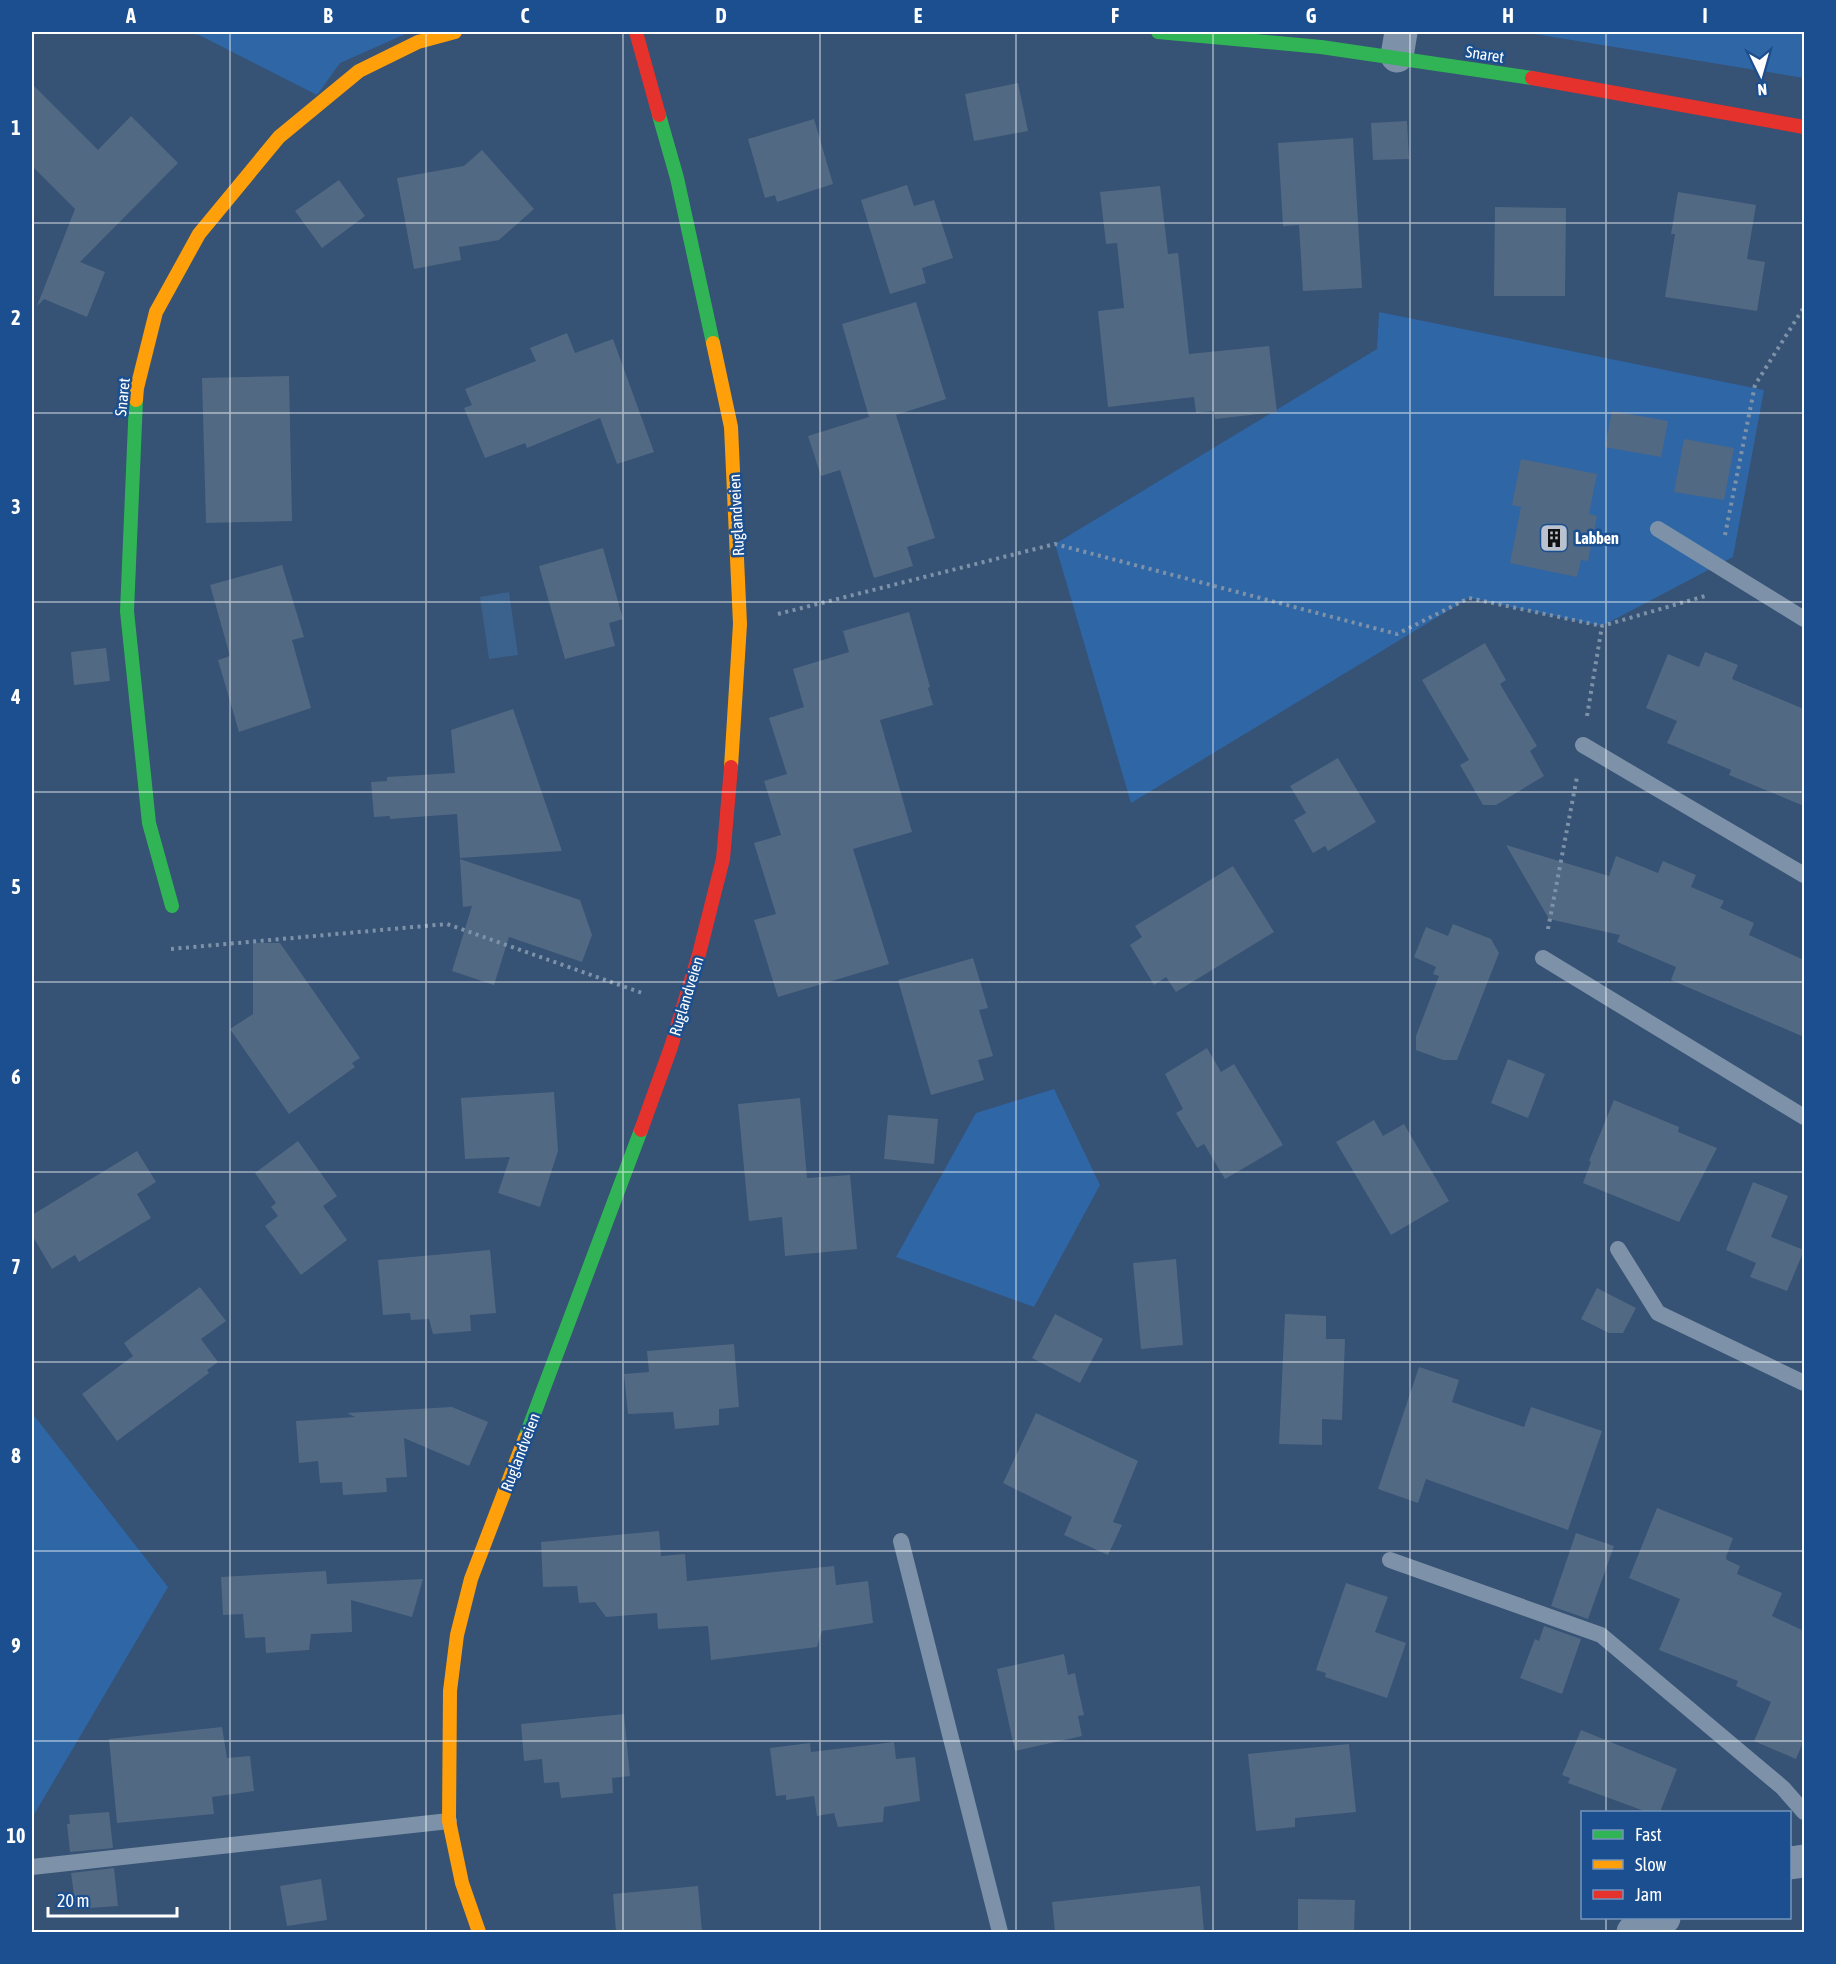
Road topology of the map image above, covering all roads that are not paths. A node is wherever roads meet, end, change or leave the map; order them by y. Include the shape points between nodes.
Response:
1 (455, 32) edge
2 (636, 32) edge
3 (1158, 32) edge
4 (1399, 44) edge
5 (1804, 128) edge
6 (1658, 529) dead end
7 (1804, 619) edge
8 (1583, 746) dead end
9 (1804, 875) edge
10 (172, 906) dead end
11 (1543, 958) dead end
12 (1804, 1116) edge
13 (1618, 1249) dead end
14 (1804, 1383) edge
15 (901, 1541) dead end
16 (1390, 1560) dead end
17 (1804, 1812) edge
18 (449, 1821) junction
19 (32, 1867) edge
20 (1660, 1919) edge
21 (479, 1932) edge
22 (1000, 1932) edge
23 (1633, 1932) edge

1 - 10 street, Snaret via 418,42 359,71 279,136 199,234 156,312 137,388 127,611 149,823
2 - 18 street, Ruglandveien via 677,178 731,428 740,624 723,859 683,1007 609,1220 471,1579 450,1691
3 - 4 street, Snaret
4 - 5 street, Snaret
6 - 7 lane
8 - 9 lane
11 - 12 lane
13 - 14 lane via 1658,1314
15 - 22 lane
16 - 17 lane via 1601,1635 1783,1788
18 - 19 lane
18 - 21 street, Ruglandveien via 462,1883
20 - 23 street

